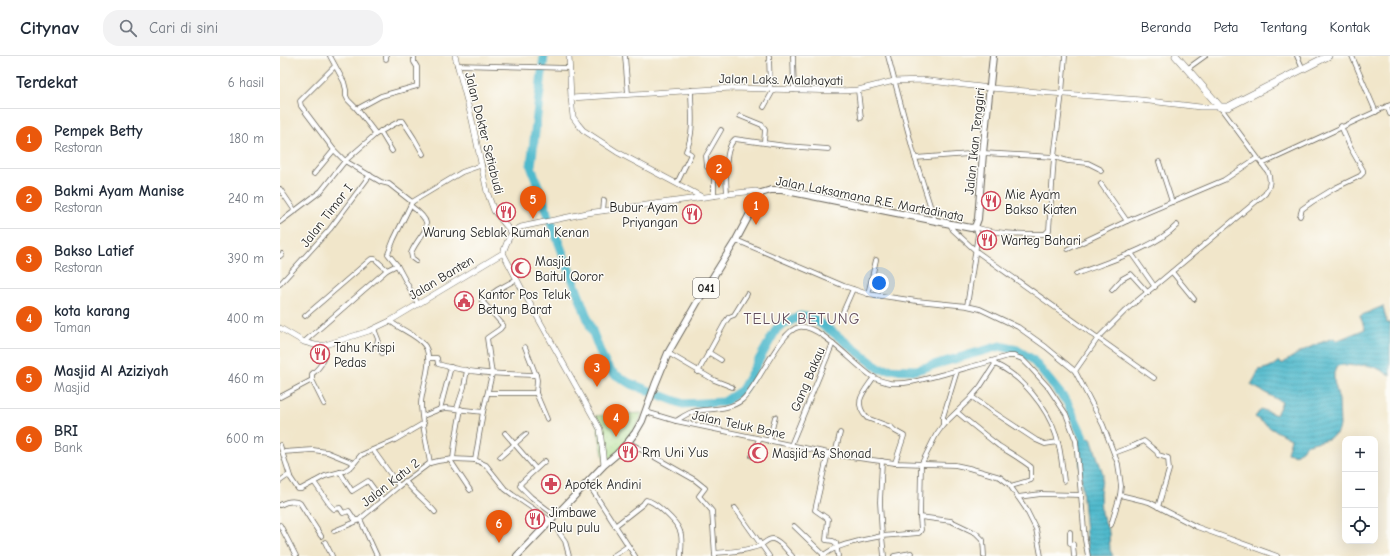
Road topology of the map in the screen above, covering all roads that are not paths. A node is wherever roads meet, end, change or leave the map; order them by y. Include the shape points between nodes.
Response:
1 (330, 56) edge
2 (414, 56) edge
3 (455, 56) edge
4 (569, 56) edge
5 (625, 56) edge
6 (769, 56) edge
7 (793, 56) edge
8 (888, 56) edge
9 (993, 56) edge
10 (1065, 56) edge
11 (1176, 56) edge
12 (1205, 56) edge
13 (1297, 56) edge
14 (1328, 56) edge
15 (1352, 56) edge
16 (457, 65) junction
17 (335, 66) junction
18 (569, 68) junction
19 (1303, 69) junction
20 (1187, 70) junction
21 (894, 81) junction
22 (990, 88) junction
23 (772, 89) junction
24 (691, 90) junction
25 (794, 90) junction
26 (858, 90) junction
27 (1062, 93) junction
28 (628, 94) junction
29 (571, 98) junction
30 (1389, 106) edge
31 (764, 107) dead end
32 (1220, 107) junction
33 (357, 109) junction
34 (1376, 112) junction
35 (1390, 114) edge
36 (740, 116) dead end
37 (861, 118) dead end
38 (1342, 126) junction
39 (721, 130) dead end
40 (378, 133) junction
41 (764, 142) junction
42 (828, 149) dead end
43 (334, 150) junction
44 (392, 151) dead end
45 (423, 154) dead end
46 (983, 154) junction
47 (1054, 157) junction
48 (915, 158) junction
49 (1257, 158) junction
50 (345, 161) junction
51 (1159, 162) dead end
52 (1262, 164) junction
53 (482, 165) junction
54 (1101, 171) dead end
55 (314, 174) dead end
56 (370, 175) junction
57 (677, 183) junction
58 (1101, 184) dead end
59 (280, 189) edge
60 (761, 193) junction
61 (727, 194) junction
62 (714, 196) junction
63 (702, 197) junction
64 (604, 200) dead end
65 (1172, 202) junction
66 (412, 204) junction
67 (295, 211) junction
68 (603, 211) junction
69 (1300, 216) dead end
70 (935, 221) junction
71 (1127, 221) junction
72 (280, 222) edge
73 (950, 224) junction
74 (1177, 225) dead end
75 (975, 227) junction
76 (512, 233) junction
77 (736, 240) junction
78 (1068, 249) dead end
79 (976, 251) junction
80 (503, 253) junction
81 (1131, 253) junction
82 (876, 260) dead end
83 (416, 261) dead end
84 (397, 265) junction
85 (387, 270) junction
86 (1172, 272) junction
87 (1076, 274) dead end
88 (517, 279) junction
89 (280, 284) edge
90 (1155, 287) junction
91 (853, 289) junction
92 (1112, 290) dead end
93 (1148, 293) junction
94 (747, 294) dead end
95 (868, 294) junction
96 (1194, 299) dead end
97 (418, 304) junction
98 (967, 306) junction
99 (842, 314) dead end
100 (305, 316) dead end
101 (390, 321) junction
102 (280, 328) edge
103 (374, 329) junction
104 (1098, 338) junction
105 (304, 342) junction
106 (833, 343) junction
107 (325, 345) junction
108 (525, 347) dead end
109 (708, 352) junction
110 (382, 353) dead end
111 (668, 353) junction
112 (428, 358) junction
113 (721, 360) dead end
114 (994, 362) junction
115 (451, 367) junction
116 (467, 370) junction
117 (957, 371) junction
118 (1075, 371) junction
119 (698, 372) junction
120 (492, 374) junction
121 (536, 375) junction
122 (874, 377) junction
123 (1154, 378) dead end
124 (312, 380) junction
125 (732, 387) dead end
126 (488, 393) junction
127 (536, 393) junction
128 (280, 397) edge
129 (972, 397) junction
130 (324, 404) dead end
131 (440, 409) junction
132 (459, 409) junction
133 (646, 410) junction
134 (483, 412) junction
135 (957, 412) junction
136 (423, 416) junction
137 (775, 417) dead end
138 (546, 419) dead end
139 (676, 421) junction
140 (424, 423) junction
141 (943, 425) junction
142 (504, 433) dead end
143 (840, 433) dead end
144 (526, 434) dead end
145 (759, 439) junction
146 (769, 441) junction
147 (628, 442) junction
148 (1058, 442) junction
149 (514, 444) junction
150 (280, 445) edge
151 (791, 445) junction
152 (373, 450) junction
153 (283, 452) junction
154 (828, 453) junction
155 (1114, 453) junction
156 (835, 454) junction
157 (752, 456) dead end
158 (500, 457) dead end
159 (452, 460) junction
160 (475, 460) junction
161 (545, 461) dead end
162 (882, 461) junction
163 (354, 463) junction
164 (430, 463) junction
165 (896, 463) junction
166 (604, 465) junction
167 (921, 465) junction
168 (536, 469) junction
169 (340, 472) junction
170 (290, 476) junction
171 (280, 481) edge
172 (405, 481) junction
173 (1064, 481) dead end
174 (314, 482) junction
175 (588, 482) junction
176 (399, 486) junction
177 (1011, 486) junction
178 (470, 490) dead end
179 (1081, 495) junction
180 (1120, 496) junction
181 (1018, 497) junction
182 (382, 500) junction
183 (280, 504) edge
184 (1158, 507) junction
185 (735, 508) dead end
186 (435, 512) dead end
187 (556, 516) junction
188 (920, 517) junction
189 (360, 520) junction
190 (551, 521) junction
191 (280, 525) edge
192 (1111, 525) dead end
193 (615, 526) junction
194 (794, 526) dead end
195 (334, 531) dead end
196 (1070, 532) dead end
197 (321, 536) dead end
198 (882, 536) junction
199 (324, 542) dead end
200 (761, 545) junction
201 (628, 546) junction
202 (836, 549) junction
203 (911, 553) dead end
204 (715, 555) edge
205 (824, 555) edge
206 (296, 556) edge
207 (332, 556) edge
208 (377, 556) edge
209 (517, 556) edge
210 (569, 556) edge
211 (613, 556) edge
212 (635, 556) edge
213 (681, 556) edge
214 (769, 556) edge
215 (792, 556) edge
216 (838, 556) edge
217 (884, 556) edge
218 (894, 556) edge
219 (984, 556) edge
220 (1041, 556) edge
221 (1074, 556) edge
222 (1088, 556) edge
223 (1277, 556) edge

1 - 17 street
2 - 33 street via 417,86 381,96
3 - 16 street, Jalan Dokter Setiabudi
4 - 18 street
5 - 28 street
6 - 23 street
7 - 25 street
8 - 21 street
9 - 22 main road, Jalan Ikan Tenggiri
10 - 27 street
11 - 20 highway
12 - 20 street
13 - 19 street
14 - 19 highway
15 - 34 street
16 - 18 street
16 - 53 street, Jalan Dokter Setiabudi
17 - 33 street via 344,82 348,100
17 - 43 street via 300,101 304,111
18 - 29 street
19 - 32 highway via 1228,107
20 - 32 highway
21 - 22 street, Jalan Laks. Malahayati via 922,80
21 - 26 street, Jalan Laks. Malahayati
21 - 48 street
22 - 27 street, Jalan Laks. Malahayati
22 - 46 main road, Jalan Ikan Tenggiri
23 - 24 street, Jalan Laks. Malahayati
23 - 25 street, Jalan Laks. Malahayati
23 - 31 street
24 - 28 street, Jalan Laks. Malahayati
24 - 57 street via 691,141 686,151 691,154
25 - 26 street, Jalan Laks. Malahayati
26 - 37 street
27 - 32 street, Jalan Laks. Malahayati
27 - 47 street
28 - 29 street, Jalan Laks. Malahayati
29 - 57 street via 573,117 583,130
30 - 34 street
30 - 35 street
32 - 49 street
33 - 40 street
34 - 38 street
36 - 41 street via 762,125 765,130
38 - 52 street
38 - 69 street via 1363,173 1312,202 1302,209
39 - 62 street via 706,156 707,167 714,168
40 - 44 street
40 - 45 street via 403,121
40 - 50 street
41 - 42 street
41 - 61 street via 735,139 731,142 726,168
43 - 50 street
43 - 55 street
46 - 47 street
46 - 48 street
46 - 75 main road, Jalan Ikan Tenggiri via 978,219
47 - 54 street via 1088,163 1100,168
47 - 75 street via 1050,226 1047,232 1010,233
48 - 70 street
49 - 52 street
49 - 65 street via 1224,180
50 - 56 street
50 - 67 street via 321,191
51 - 65 street
52 - 86 street via 1268,172 1270,184 1265,194
53 - 66 street via 462,172
53 - 76 street, Jalan Dokter Setiabudi via 494,211
56 - 66 street via 389,184
56 - 89 street, Jalan Timor I via 330,229
57 - 63 street
58 - 71 street
59 - 67 street
60 - 61 street, Jalan Laksamana R.E. Martadinata via 756,191
60 - 70 main road, Jalan Laksamana R.E. Martadinata via 782,190
60 - 77 main road, Jalan Laksamana R.E. Martadinata / 041
61 - 62 street, Jalan Laksamana R.E. Martadinata
62 - 63 street, Jalan Laksamana R.E. Martadinata
63 - 68 street, Jalan Laksamana R.E. Martadinata
64 - 68 street
65 - 71 street
66 - 83 street via 427,223 411,253
66 - 84 street via 388,252
67 - 72 street
68 - 76 street, Jalan Laksamana R.E. Martadinata via 520,227
70 - 73 main road, Jalan Laksamana R.E. Martadinata
71 - 78 street
73 - 75 main road, Jalan Laksamana R.E. Martadinata
73 - 79 street via 953,230
74 - 81 street
75 - 79 street via 978,234
76 - 80 street
77 - 91 street
77 - 111 main road, Jalan Laksamana R.E. Martadinata / 041
79 - 98 street
79 - 104 street
80 - 88 street
80 - 97 street, Jalan Banten
81 - 87 street
81 - 90 street
82 - 95 street
84 - 85 street
84 - 97 street
85 - 100 street via 371,259
85 - 105 street
86 - 90 street
86 - 96 street
88 - 120 street via 482,300 503,325 487,338
88 - 166 street via 600,429
90 - 93 street
91 - 95 street
91 - 99 street
92 - 93 street via 1131,274
93 - 104 street via 1126,310
94 - 109 street via 734,315 728,318
95 - 98 street
97 - 101 street, Jalan Banten
98 - 118 street via 991,313 1018,327 1046,346
101 - 103 street, Jalan Banten
101 - 112 street via 419,339 428,352
102 - 105 street, Jalan Banten
103 - 107 street, Jalan Banten
103 - 110 street
104 - 118 street
104 - 123 street
105 - 107 street, Jalan Banten
106 - 122 street via 845,356
106 - 139 street via 806,328 798,327 779,345 742,400 730,406 692,412
106 - 151 street, Gang Bakau
107 - 124 street via 323,362 312,374
108 - 121 street
109 - 113 street
109 - 119 street
111 - 119 street
111 - 133 main road, Jalan Laksamana R.E. Martadinata / 041
112 - 115 street via 436,358 438,364
112 - 136 street via 421,401
114 - 117 street
114 - 129 street
114 - 148 street via 1034,395 1053,427
114 - 179 street via 1008,356 1022,359 1048,388 1066,414 1076,440
115 - 116 street
115 - 131 street
116 - 120 street
116 - 132 street
117 - 122 street via 913,382 891,383
117 - 141 street via 943,417
118 - 155 street via 1103,425
119 - 125 street
120 - 121 street
120 - 126 street
121 - 127 street
122 - 165 street via 859,403 867,418 891,427 904,436
124 - 128 street
124 - 130 street
126 - 127 street
126 - 134 street
127 - 138 street
129 - 135 street
129 - 148 street via 1036,440 1045,444
131 - 132 street
131 - 136 street
132 - 134 street
132 - 159 street
133 - 139 street, Jalan Teluk Bone
133 - 147 main road, 041
134 - 160 street
135 - 141 street
135 - 177 street via 1031,467 1031,480
136 - 140 street
137 - 146 street
139 - 145 street, Jalan Teluk Bone
140 - 152 street
140 - 164 street
141 - 167 street
142 - 149 street
143 - 156 street
144 - 149 street
145 - 146 street, Jalan Teluk Bone
145 - 157 street
146 - 151 street, Jalan Teluk Bone
147 - 166 main road, 041
147 - 204 street via 695,480 704,488 699,496 712,511
148 - 173 street
149 - 158 street
149 - 168 street
150 - 153 street
151 - 154 street, Jalan Teluk Bone
152 - 163 street via 359,457
152 - 176 street
153 - 163 street via 327,452
153 - 170 street
154 - 156 street, Jalan Teluk Bone
154 - 202 street via 815,510 828,519 826,540 836,543
155 - 180 street via 1120,476
155 - 184 street via 1144,440 1157,454 1168,458 1169,470
156 - 162 street, Jalan Teluk Bone
159 - 160 street, Jalan Katu 2
159 - 164 street, Jalan Katu 2
159 - 178 street
160 - 190 street via 486,464 499,482 513,495
161 - 168 street
162 - 165 street, Jalan Teluk Bone
162 - 198 street
163 - 169 street
164 - 172 street, Jalan Katu 2
165 - 167 street, Jalan Teluk Bone
166 - 175 main road, 041
167 - 177 street, Jalan Teluk Bone via 955,465 969,468 1000,478
167 - 188 street
168 - 187 street via 520,486
169 - 174 street
169 - 182 street via 352,491 368,481
170 - 171 street
170 - 174 street via 299,490
172 - 176 street, Jalan Katu 2
172 - 186 street
174 - 189 street via 334,509 340,508 344,513 349,511 355,520
175 - 187 main road, 041
175 - 193 street
176 - 182 street, Jalan Katu 2
177 - 181 street, Jalan Teluk Bone
179 - 181 street via 1042,494
179 - 222 street
180 - 184 street via 1150,502
180 - 192 street
181 - 220 street, Jalan Teluk Bone via 1036,529
182 - 189 street, Jalan Katu 2
183 - 197 street via 288,501 300,503
184 - 223 street via 1218,536
185 - 200 street
187 - 190 main road, 041
188 - 198 street via 919,533
188 - 219 street via 946,519 976,533 983,540
189 - 195 street
189 - 208 street, Jalan Katu 2
190 - 209 main road, 041
190 - 210 street via 564,541
191 - 206 street
193 - 201 street
193 - 213 street via 646,500 651,501 680,530
194 - 205 street
196 - 221 street
198 - 202 street
198 - 217 street
199 - 207 street
200 - 204 street
200 - 214 street
200 - 215 street via 774,539
201 - 211 street
201 - 212 street
202 - 205 street
202 - 216 street
203 - 218 street

